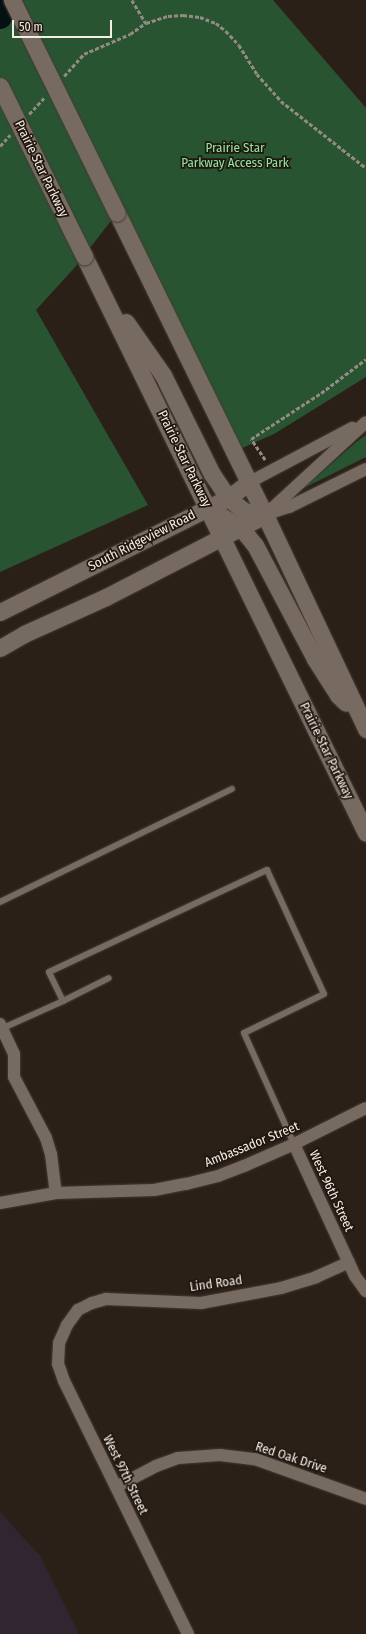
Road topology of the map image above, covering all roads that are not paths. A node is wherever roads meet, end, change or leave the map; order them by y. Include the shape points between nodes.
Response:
1 (12, 0) edge
2 (0, 86) edge
3 (106, 300) junction
4 (366, 422) edge
5 (366, 469) edge
6 (248, 482) junction
7 (228, 498) junction
8 (208, 507) junction
9 (265, 515) junction
10 (246, 534) junction
11 (223, 537) junction
12 (242, 577) junction
13 (0, 612) edge
14 (0, 648) edge
15 (363, 723) edge
16 (232, 789) dead end
17 (366, 833) edge
18 (0, 902) edge
19 (109, 978) dead end
20 (63, 1001) junction
21 (1, 1026) edge
22 (366, 1108) edge
23 (294, 1144) junction
24 (56, 1193) junction
25 (0, 1203) edge
26 (349, 1262) junction
27 (366, 1291) edge
28 (67, 1325) joint
29 (116, 1487) junction
30 (366, 1499) edge
31 (188, 1634) edge

1 - 6 main road, bridge
2 - 3 main road, Prairie Star Parkway, bridge
3 - 7 main road via 127,323 163,375 212,474
3 - 8 main road, Prairie Star Parkway
4 - 6 street, South Ridgeview Road
4 - 9 street
5 - 9 street via 289,507
6 - 7 main road, South Ridgeview Road
6 - 9 main road
7 - 8 main road, South Ridgeview Road
7 - 9 main road via 244,511
8 - 10 main road
8 - 11 main road, Prairie Star Parkway
8 - 13 main road, South Ridgeview Road
9 - 10 main road
9 - 15 main road
10 - 11 main road
10 - 12 main road
10 - 15 main road via 267,565 315,659 338,695
11 - 12 main road, Prairie Star Parkway
11 - 14 main road
12 - 17 main road, Prairie Star Parkway
16 - 18 lane
19 - 20 lane
20 - 21 lane
20 - 23 lane via 49,972 267,870 324,994 244,1033
21 - 24 street via 14,1054 14,1077 46,1138 51,1154
22 - 23 street, Ambassador Street
23 - 24 street, Ambassador Street via 218,1176 186,1184 154,1190
23 - 26 street, West 96th Street
24 - 25 street, Ambassador Street
26 - 27 street, West 96th Street
26 - 28 street, Lind Road via 316,1277 281,1288 201,1303 106,1299 78,1310
28 - 29 street, West 97th Street via 59,1343 58,1364
29 - 30 street, Red Oak Drive via 178,1458 220,1455 255,1459
29 - 31 street, West 97th Street

